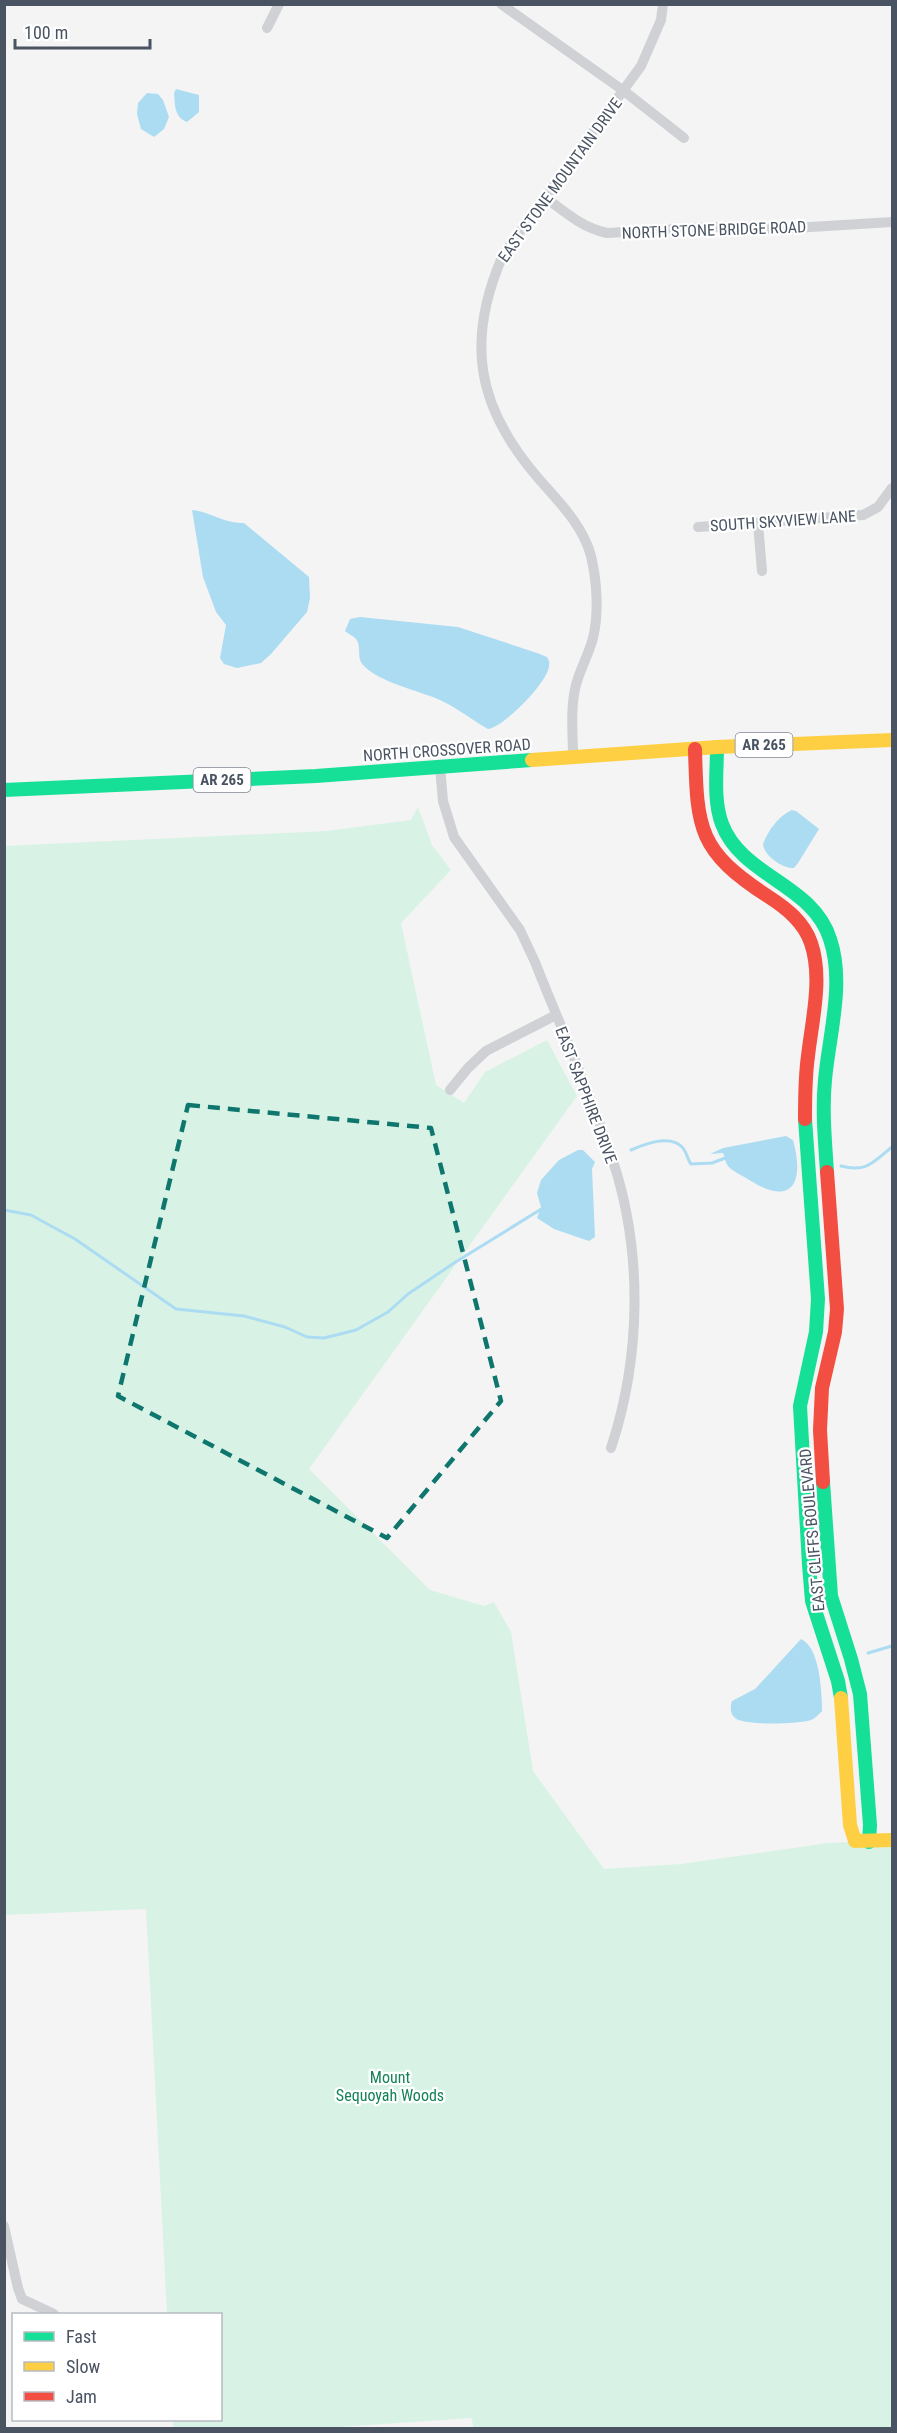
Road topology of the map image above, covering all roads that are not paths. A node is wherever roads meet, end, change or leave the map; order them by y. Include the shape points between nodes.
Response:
1 (279, 4) edge
2 (501, 4) edge
3 (663, 4) edge
4 (267, 28) dead end
5 (624, 91) junction
6 (684, 138) dead end
7 (546, 198) junction
8 (892, 222) edge
9 (892, 488) edge
10 (758, 523) junction
11 (698, 527) dead end
12 (762, 571) dead end
13 (892, 740) edge
14 (717, 747) junction
15 (695, 748) junction
16 (573, 758) junction
17 (440, 767) junction
18 (4, 790) edge
19 (556, 1015) junction
20 (450, 1090) dead end
21 (611, 1448) dead end
22 (861, 1700) junction
23 (842, 1703) junction
24 (892, 1840) edge
25 (869, 1842) junction
26 (4, 2226) edge
27 (52, 2313) edge

1 - 4 street
2 - 5 street
3 - 5 street, EAST STONE MOUNTAIN DRIVE via 661,20 641,66
5 - 6 street
5 - 7 street, EAST STONE MOUNTAIN DRIVE
7 - 8 street, NORTH STONE BRIDGE ROAD via 582,225 607,233
7 - 16 street, EAST STONE MOUNTAIN DRIVE via 503,255 491,282 481,331 483,376 489,401 518,454 571,516 591,555 596,620 576,686
9 - 10 street, SOUTH SKYVIEW LANE via 878,507 863,515
10 - 11 street, SOUTH SKYVIEW LANE
10 - 12 street
13 - 14 street, NORTH CROSSOVER ROAD / AR 265
14 - 15 street, NORTH CROSSOVER ROAD / AR 265
14 - 22 street, EAST CLIFFS BOULEVARD via 717,792 728,837 746,856 799,893 820,917 835,955 824,1100 837,1309 822,1388 820,1430 831,1596
15 - 16 street, NORTH CROSSOVER ROAD / AR 265
15 - 23 street, EAST CLIFFS BOULEVARD via 698,807 704,832 724,864 804,928 815,963 805,1091 818,1299 816,1332 800,1406 800,1431 812,1601
16 - 17 street, NORTH CROSSOVER ROAD / AR 265
17 - 18 street, NORTH CROSSOVER ROAD / AR 265
17 - 19 street, EAST SAPPHIRE DRIVE via 445,809 454,837 520,930
19 - 20 street via 486,1051
19 - 21 street, EAST SAPPHIRE DRIVE via 613,1162 631,1250 631,1358 626,1396
22 - 23 street
22 - 25 street, EAST CLIFFS BOULEVARD via 872,1833
23 - 25 street, EAST CLIFFS BOULEVARD via 850,1826 855,1841
24 - 25 street
26 - 27 street via 22,2299

